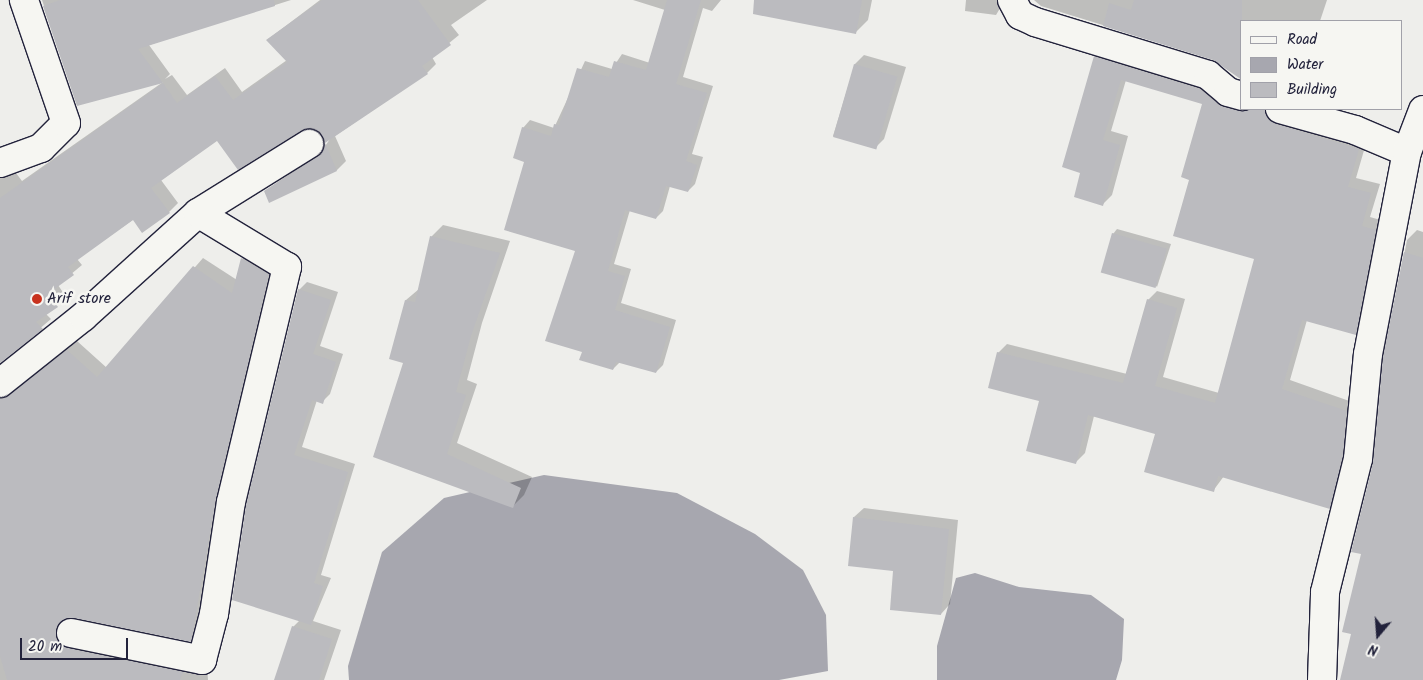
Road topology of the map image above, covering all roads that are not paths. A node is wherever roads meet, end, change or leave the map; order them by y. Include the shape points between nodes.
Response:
1 (24, 0) edge
2 (1012, 0) edge
3 (1240, 95) edge
4 (1284, 110) edge
5 (1423, 110) edge
6 (309, 144) dead end
7 (1407, 152) junction
8 (0, 163) edge
9 (198, 213) junction
10 (0, 383) edge
11 (71, 633) dead end
12 (1322, 680) edge

1 - 8 street via 66,123 41,148
2 - 3 street via 1020,15 1035,22 1208,75 1228,92
4 - 7 street via 1355,130
5 - 7 street
6 - 9 street
7 - 12 street via 1368,354 1358,459 1325,592
9 - 10 street via 83,317
9 - 11 street via 287,267 231,502 214,614 202,660

